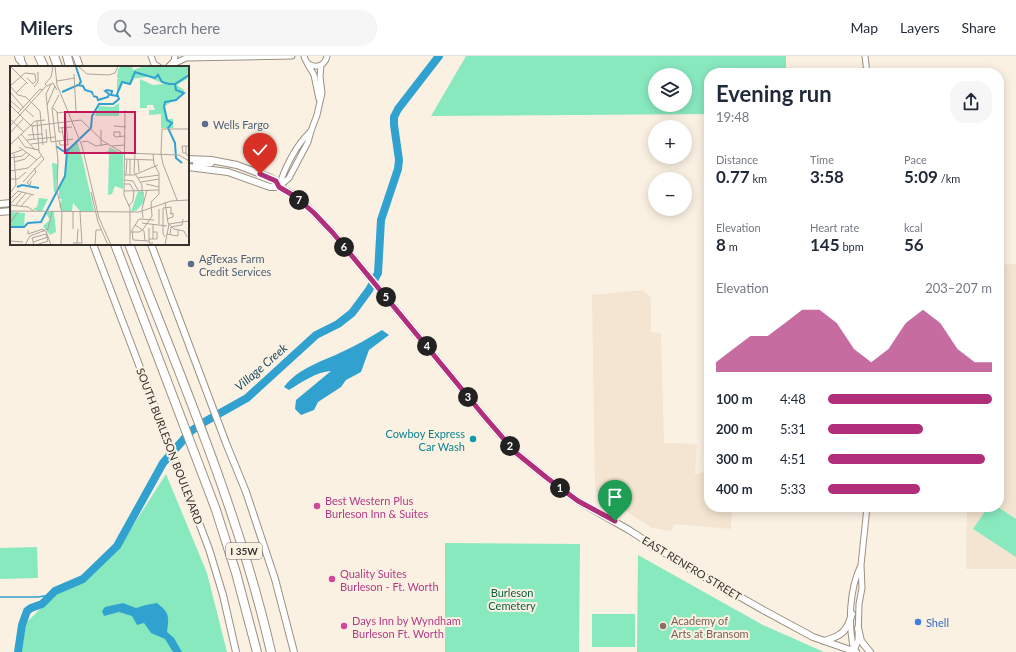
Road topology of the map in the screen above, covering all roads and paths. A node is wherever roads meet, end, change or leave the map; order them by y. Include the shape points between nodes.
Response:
1 (39, 56) edge
2 (54, 56) edge
3 (67, 56) edge
4 (76, 56) edge
5 (151, 56) edge
6 (175, 56) edge
7 (292, 56) edge
8 (295, 56) edge
9 (304, 56) edge
10 (327, 56) edge
11 (865, 56) edge
12 (19, 57) edge
13 (306, 62) junction
14 (321, 65) junction
15 (24, 66) edge
16 (44, 66) edge
17 (58, 66) edge
18 (70, 66) edge
19 (80, 66) edge
20 (157, 66) edge
21 (169, 66) edge
22 (170, 66) edge
23 (866, 68) edge
24 (319, 104) junction
25 (189, 159) edge
26 (212, 160) junction
27 (189, 164) edge
28 (189, 167) edge
29 (279, 187) junction
30 (10, 211) edge
31 (0, 212) edge
32 (93, 245) edge
33 (115, 245) edge
34 (129, 245) edge
35 (151, 245) edge
36 (866, 512) edge
37 (861, 565) junction
38 (852, 614) junction
39 (858, 628) junction
40 (824, 641) junction
41 (236, 652) edge
42 (256, 652) edge
43 (271, 652) edge
44 (294, 652) edge
45 (855, 652) edge
46 (870, 652) edge

1 - 16 highway
2 - 17 highway
3 - 18 highway
4 - 19 main road
5 - 20 street
6 - 21 street
7 - 22 street via 186,58
8 - 13 street
9 - 13 street
10 - 14 street
11 - 23 street
12 - 15 main road
13 - 14 street via 314,66
13 - 24 street via 314,75
14 - 24 street via 322,93
24 - 29 street via 308,142 289,178
25 - 26 main road, EAST RENFRO STREET
26 - 27 main road via 208,164
26 - 29 main road, EAST RENFRO STREET via 237,165 269,177 276,181
28 - 29 main road, EAST RENFRO STREET via 228,172 270,187
29 - 40 main road, EAST RENFRO STREET via 296,197 314,213 515,452 578,501 688,568
30 - 31 main road
32 - 41 main road, SOUTH BURLESON BOULEVARD via 209,549
33 - 42 highway, I 35W via 228,547
34 - 43 highway, I 35W via 192,405 240,538
35 - 44 main road via 246,492 275,579
36 - 37 street
37 - 38 street via 853,591
37 - 39 street
38 - 40 main road via 843,632
38 - 45 street
39 - 45 street
39 - 46 main road via 861,641
40 - 45 main road, EAST RENFRO STREET

